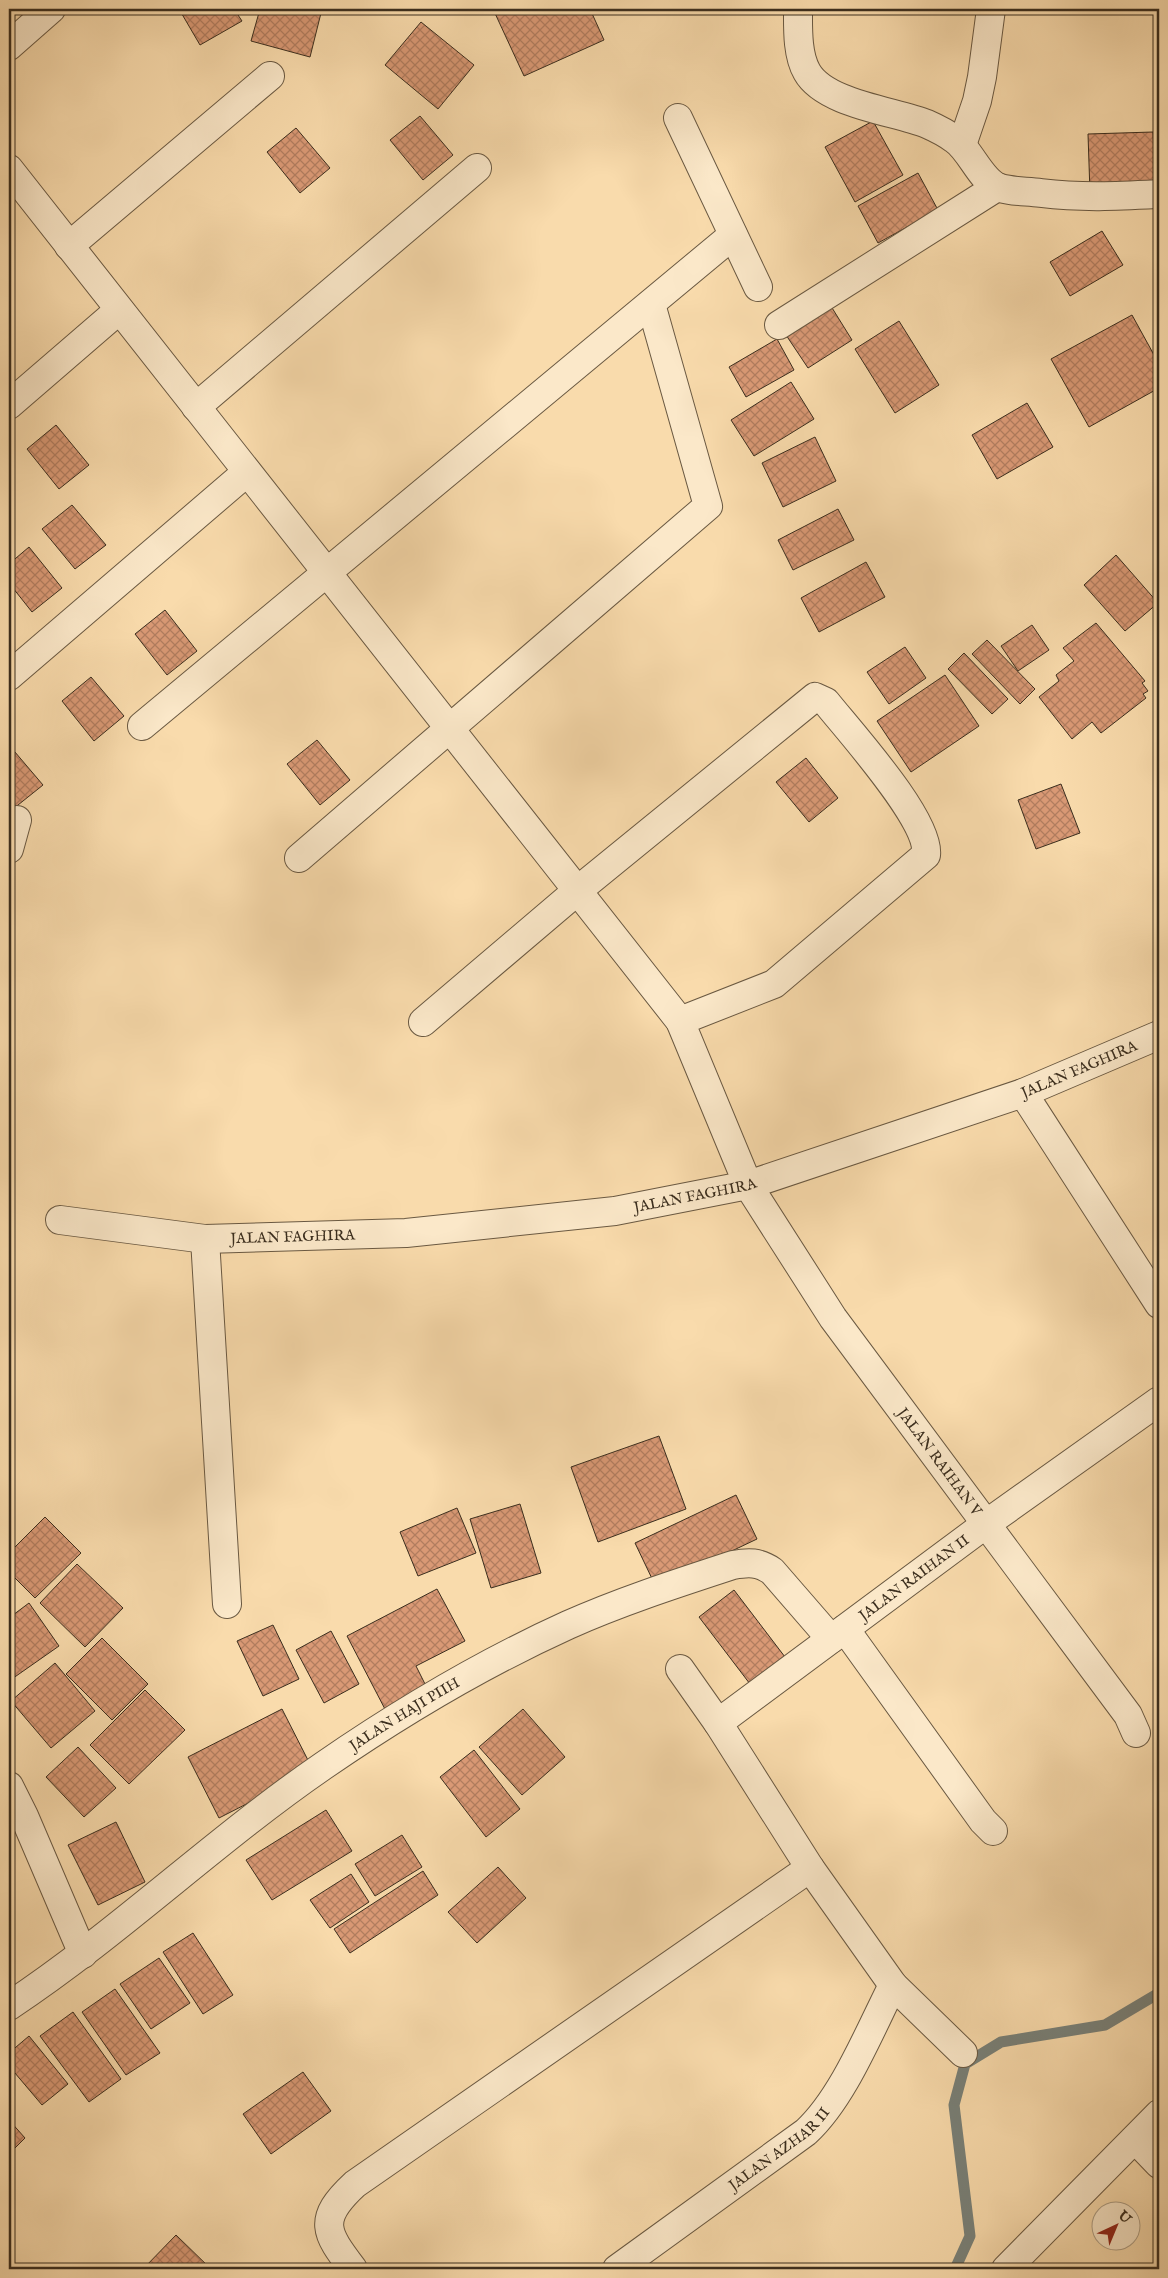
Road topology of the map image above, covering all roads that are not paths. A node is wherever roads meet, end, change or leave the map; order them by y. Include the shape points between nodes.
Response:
1 (51, 9) edge
2 (798, 9) edge
3 (991, 9) edge
4 (9, 46) edge
5 (270, 76) dead end
6 (678, 118) dead end
7 (962, 145) junction
8 (477, 168) dead end
9 (9, 169) edge
10 (997, 187) junction
11 (1159, 194) edge
12 (733, 235) junction
13 (69, 246) junction
14 (758, 287) dead end
15 (651, 304) junction
16 (119, 310) junction
17 (779, 325) dead end
18 (9, 405) edge
19 (196, 407) junction
20 (247, 472) junction
21 (326, 573) junction
22 (9, 676) edge
23 (142, 726) dead end
24 (449, 729) junction
25 (17, 820) dead end
26 (9, 849) edge
27 (299, 858) dead end
28 (577, 891) junction
29 (680, 1021) junction
30 (423, 1022) dead end
31 (1159, 1035) edge
32 (1023, 1093) junction
33 (748, 1186) junction
34 (60, 1220) dead end
35 (205, 1239) junction
36 (1159, 1304) edge
37 (1159, 1401) edge
38 (986, 1524) junction
39 (226, 1604) dead end
40 (838, 1634) junction
41 (680, 1669) dead end
42 (718, 1723) junction
43 (1136, 1733) dead end
44 (9, 1786) edge
45 (993, 1831) dead end
46 (810, 1868) junction
47 (82, 1954) junction
48 (893, 1985) junction
49 (9, 2006) edge
50 (963, 2053) dead end
51 (1159, 2114) edge
52 (1134, 2139) junction
53 (1159, 2164) edge
54 (353, 2269) edge
55 (617, 2269) edge
56 (1006, 2269) edge

1 - 4 street
2 - 7 street via 801,53 807,72 817,83 839,98 927,124
3 - 7 street via 979,93
5 - 13 street
6 - 12 street
7 - 10 street
8 - 19 street
9 - 13 street, JALAN RAIHAN V
10 - 11 street via 1014,192 1087,197
10 - 17 street
12 - 14 street
12 - 15 street
13 - 16 street, JALAN RAIHAN V
15 - 21 street
15 - 24 street via 708,506
16 - 18 street
16 - 19 street, JALAN RAIHAN V
19 - 20 street, JALAN RAIHAN V
20 - 21 street, JALAN RAIHAN V
20 - 22 street
21 - 23 street
21 - 24 street, JALAN RAIHAN V
24 - 27 street
24 - 28 street, JALAN RAIHAN V
25 - 26 street
28 - 29 street, JALAN RAIHAN V
28 - 29 street via 815,697 826,702 902,797 923,835 926,855 774,984
28 - 30 street
29 - 33 street, JALAN RAIHAN V
31 - 32 street, JALAN FAGHIRA
32 - 33 street, JALAN FAGHIRA
32 - 36 street
33 - 35 street, JALAN FAGHIRA via 615,1211 406,1233
33 - 38 street, JALAN RAIHAN V via 833,1318
34 - 35 street, JALAN FAGHIRA
35 - 39 street
37 - 38 street, JALAN RAIHAN II
38 - 40 street, JALAN RAIHAN II
38 - 43 street, JALAN RAIHAN V via 1128,1715
40 - 42 street, JALAN RAIHAN II
40 - 45 street, JALAN HAJI PIIH
40 - 47 street, JALAN HAJI PIIH via 772,1571 762,1564 749,1562 630,1600 569,1625 502,1657 402,1714 322,1767
41 - 42 street
42 - 46 street
44 - 47 street
46 - 48 street
46 - 54 street via 355,2184 332,2212 329,2229 331,2238
47 - 49 street, JALAN HAJI PIIH
48 - 50 street
48 - 55 street, JALAN AZHAR II via 837,2094 819,2120
51 - 52 street
52 - 53 street
52 - 56 street

